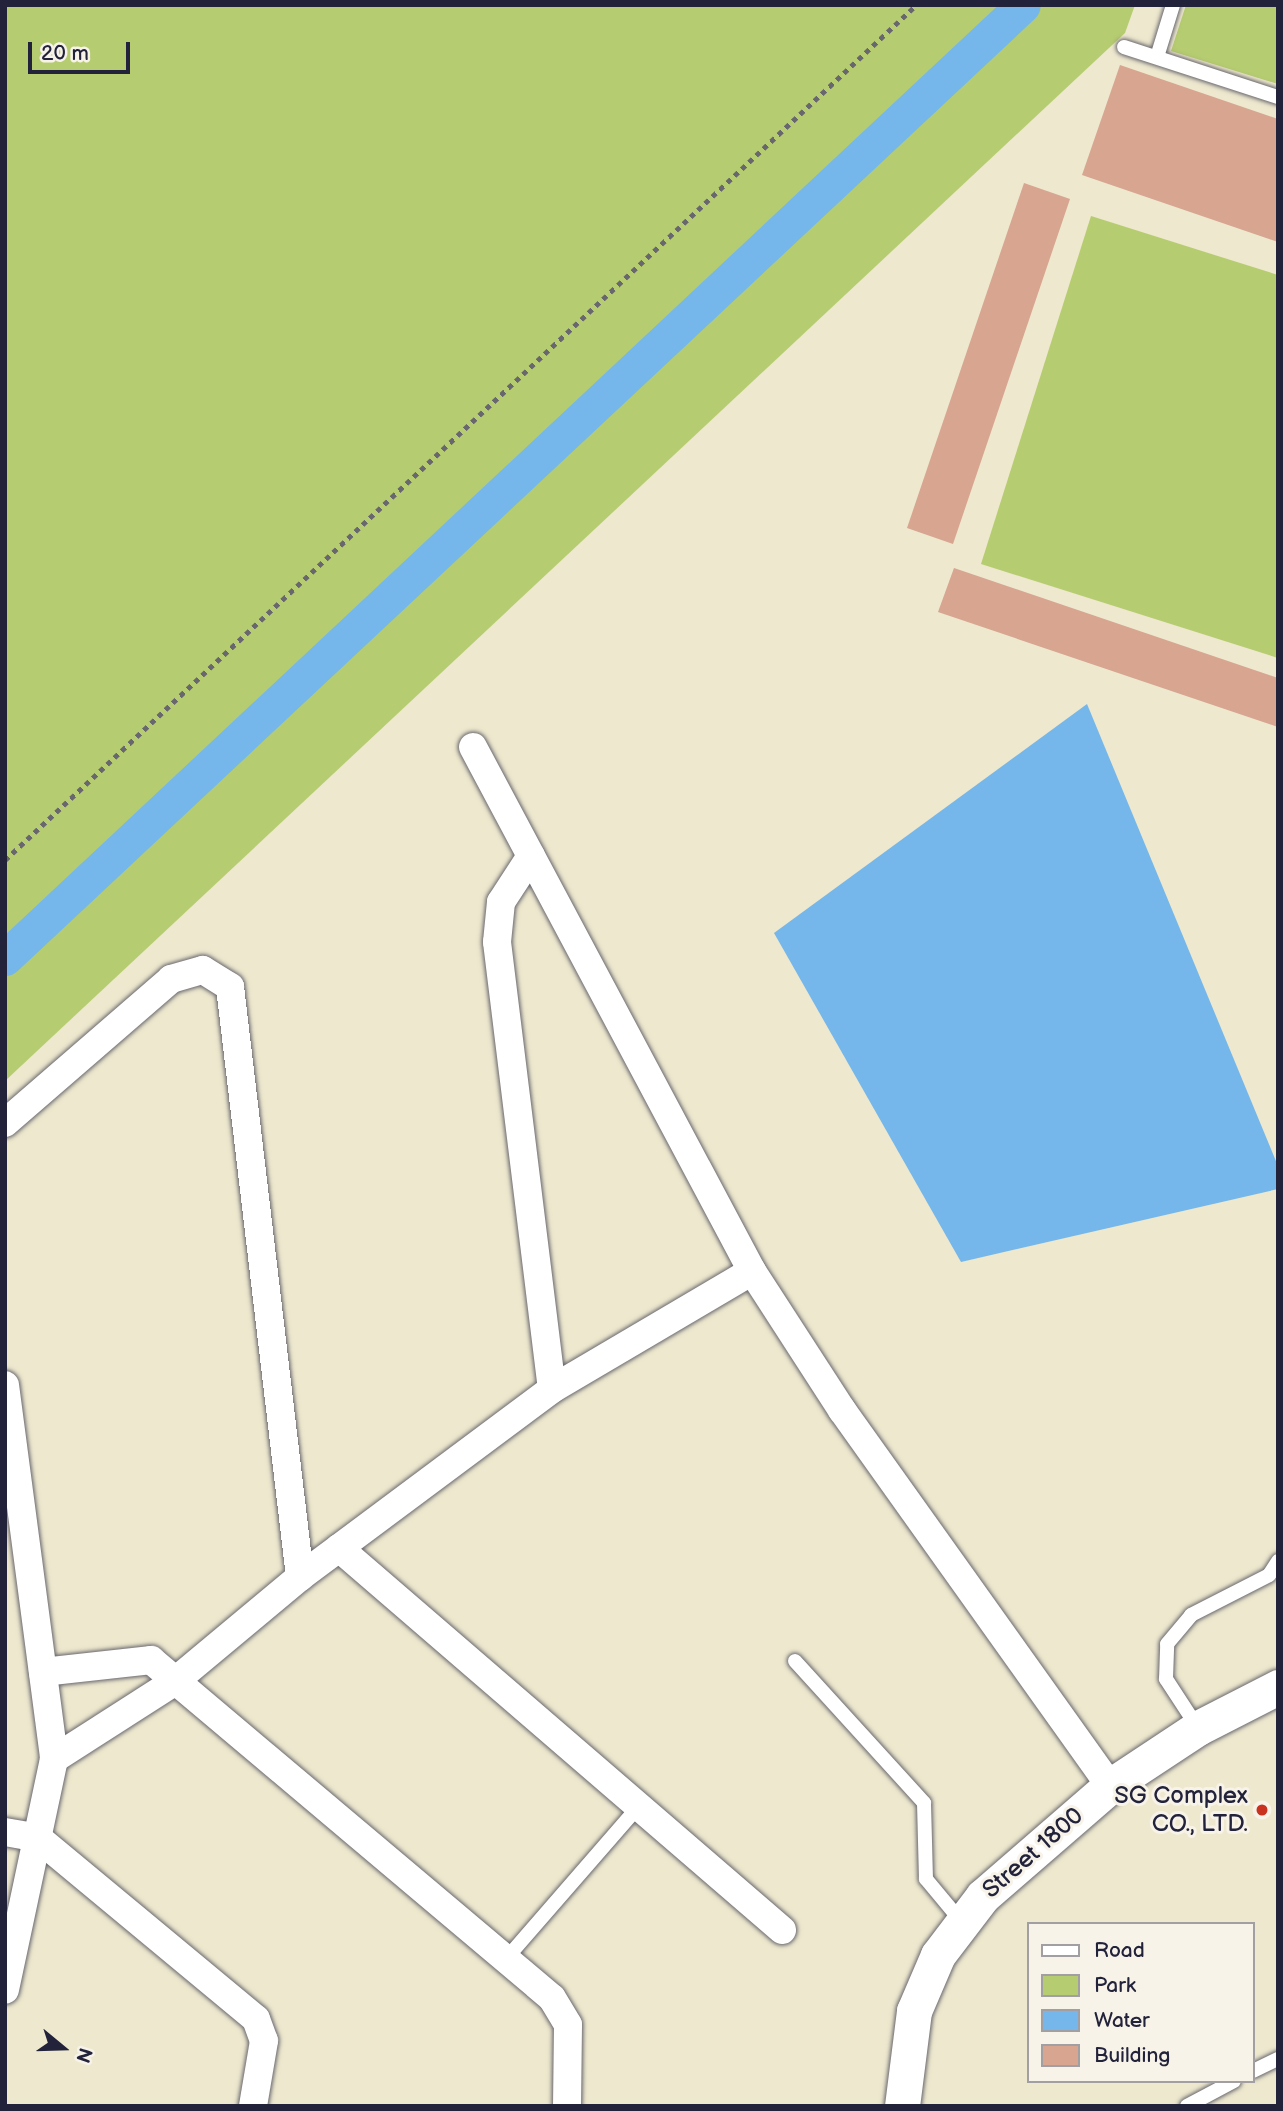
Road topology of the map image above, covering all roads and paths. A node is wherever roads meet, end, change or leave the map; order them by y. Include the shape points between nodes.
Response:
1 (916, 5) edge
2 (1172, 5) edge
3 (1124, 47) dead end
4 (1157, 57) junction
5 (1278, 97) edge
6 (473, 747) dead end
7 (531, 856) junction
8 (5, 860) edge
9 (5, 1123) edge
10 (752, 1271) junction
11 (5, 1385) edge
12 (552, 1390) junction
13 (339, 1548) junction
14 (1278, 1561) edge
15 (300, 1577) junction
16 (795, 1661) dead end
17 (43, 1672) junction
18 (174, 1682) junction
19 (1278, 1687) edge
20 (1198, 1728) junction
21 (54, 1759) junction
22 (1110, 1786) junction
23 (637, 1808) junction
24 (5, 1832) edge
25 (38, 1838) junction
26 (961, 1921) junction
27 (782, 1930) dead end
28 (505, 1960) junction
29 (5, 1990) edge
30 (1278, 2059) edge
31 (1255, 2070) edge
32 (1230, 2083) edge
33 (253, 2106) edge
34 (567, 2106) edge
35 (902, 2106) edge
36 (1187, 2106) edge

1 - 8 path
2 - 4 lane
3 - 4 lane
4 - 5 lane
6 - 7 street
7 - 10 street
7 - 12 street via 501,902 497,942
9 - 15 street via 171,979 203,970 230,987
10 - 12 street
10 - 22 street via 842,1410
11 - 17 street
12 - 13 street
13 - 15 street
13 - 23 street
14 - 20 lane via 1269,1574 1191,1615 1167,1644 1166,1679
15 - 18 street
16 - 26 lane via 924,1803 926,1879
17 - 18 street via 151,1660
17 - 21 street
18 - 21 street
18 - 28 street
19 - 20 street, Street 1800
20 - 22 street, Street 1800
21 - 25 street
22 - 26 street, Street 1800
23 - 27 street
23 - 28 lane
24 - 25 street
25 - 29 street
25 - 33 street via 256,2019 264,2042
26 - 35 street, Street 1800 via 914,2011
28 - 34 street via 552,1998 568,2025
30 - 31 lane
32 - 36 lane

